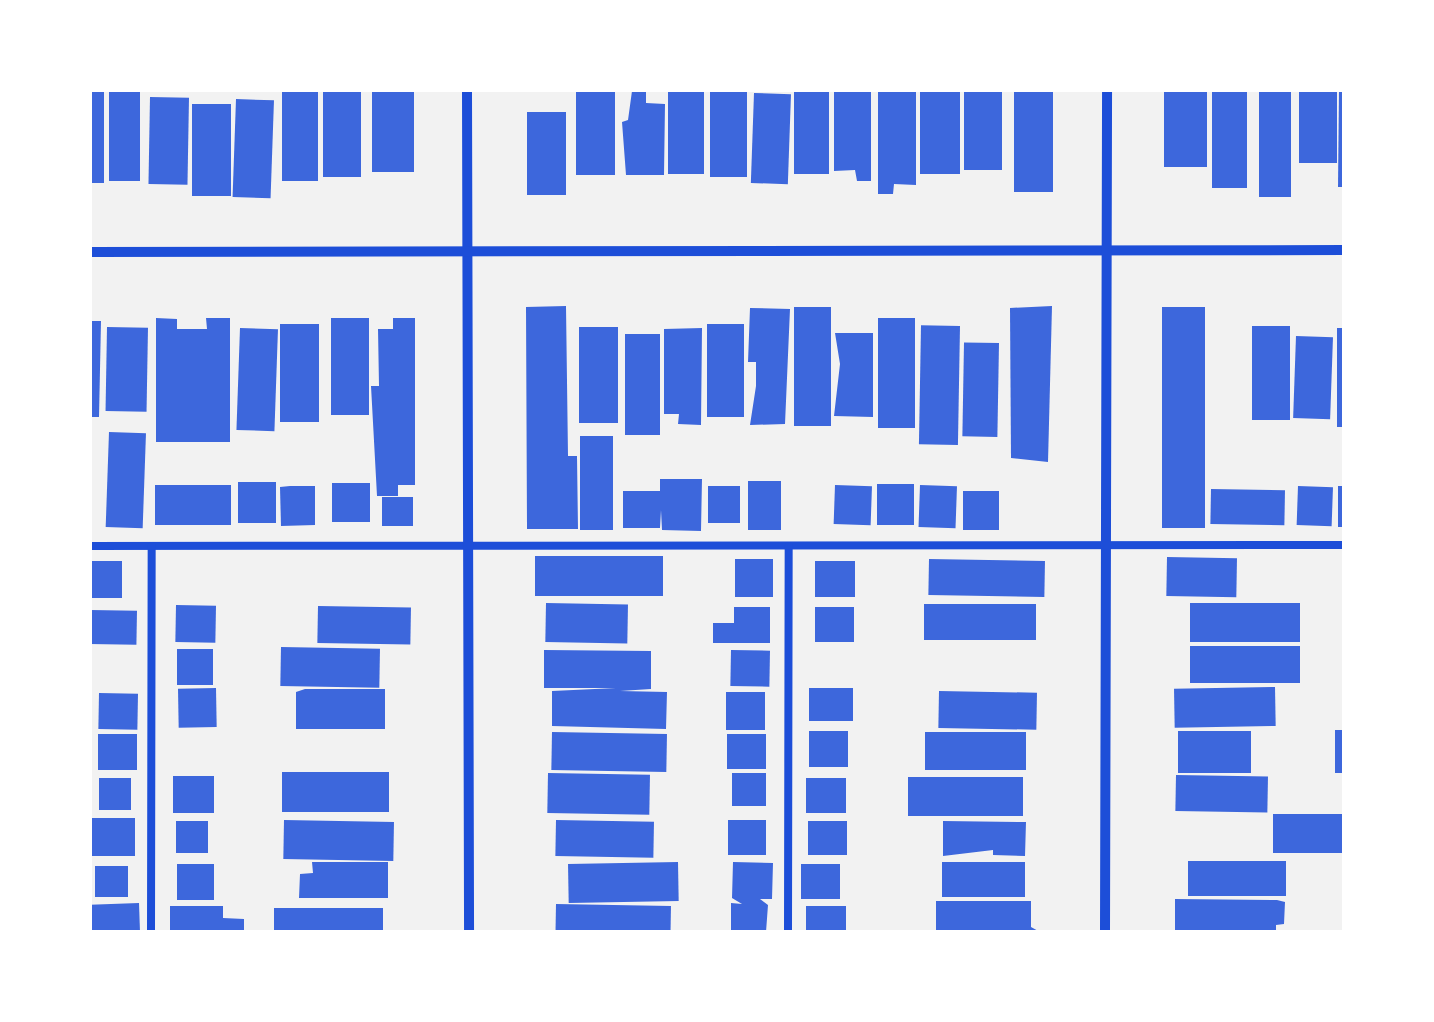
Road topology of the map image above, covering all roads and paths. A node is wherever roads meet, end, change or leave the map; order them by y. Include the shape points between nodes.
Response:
1 (467, 90) edge
2 (1106, 90) edge
3 (1344, 250) edge
4 (466, 251) junction
5 (1106, 251) junction
6 (90, 252) edge
7 (1105, 545) junction
8 (1344, 545) edge
9 (90, 546) edge
10 (152, 546) junction
11 (467, 546) junction
12 (789, 546) junction
13 (151, 932) edge
14 (468, 932) edge
15 (788, 932) edge
16 (1105, 932) edge

1 - 4 street
2 - 5 street
3 - 5 street
4 - 5 street
4 - 6 street
4 - 11 street
5 - 7 street
7 - 8 lane
7 - 12 lane
7 - 16 street
9 - 10 lane
10 - 11 lane
10 - 13 lane
11 - 12 lane
11 - 14 street
12 - 15 lane

